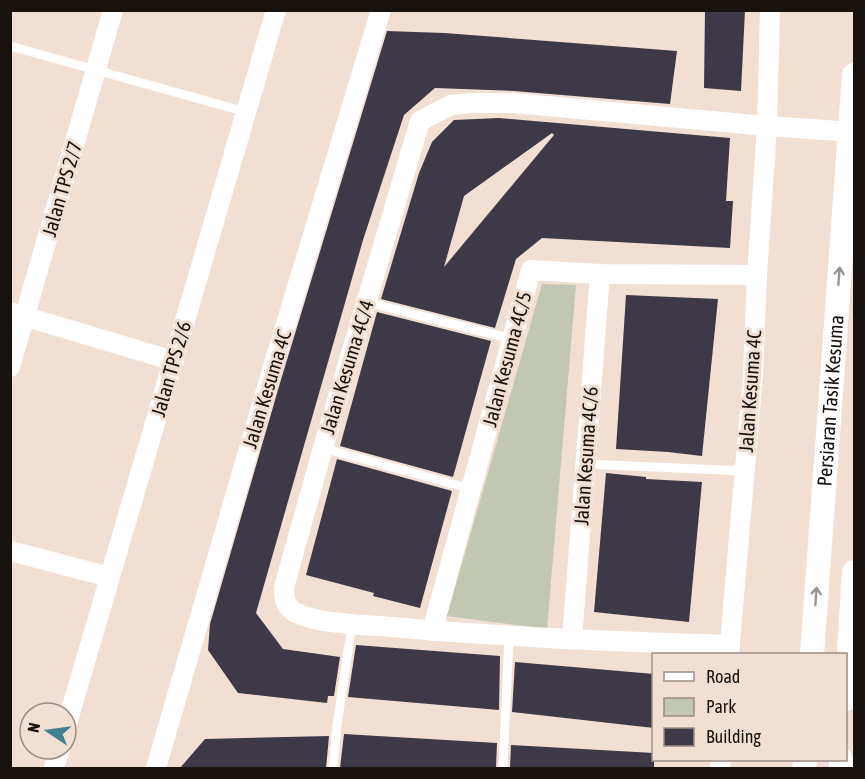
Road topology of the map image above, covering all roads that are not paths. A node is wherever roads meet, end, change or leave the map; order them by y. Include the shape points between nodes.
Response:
1 (113, 10) edge
2 (276, 10) edge
3 (381, 10) edge
4 (770, 10) edge
5 (10, 46) edge
6 (96, 70) junction
7 (855, 75) edge
8 (246, 112) junction
9 (767, 126) junction
10 (852, 132) edge
11 (600, 274) junction
12 (757, 275) junction
13 (366, 302) junction
14 (18, 314) edge
15 (512, 339) junction
16 (174, 361) junction
17 (10, 367) edge
18 (322, 448) junction
19 (585, 464) junction
20 (745, 471) junction
21 (471, 489) junction
22 (10, 550) edge
23 (855, 572) edge
24 (110, 577) junction
25 (352, 624) junction
26 (432, 631) junction
27 (509, 636) junction
28 (572, 639) junction
29 (729, 650) edge
30 (812, 653) edge
31 (847, 685) edge
32 (74, 701) edge
33 (156, 768) edge
34 (333, 768) edge
35 (503, 768) edge

1 - 6 street, Jalan TPS 2/7
2 - 8 street, Jalan TPS 2/6
3 - 33 street, Jalan Kesuma 4C
4 - 9 street, Jalan Kesuma 4C
5 - 6 lane
6 - 8 lane
6 - 14 street, Jalan TPS 2/7
7 - 10 street, Persiaran Tasik Kesuma
8 - 16 street, Jalan TPS 2/6
9 - 10 street, Jalan Kesuma 4C/4
9 - 12 street, Jalan Kesuma 4C
9 - 13 street, Jalan Kesuma 4C/4 via 513,103 451,105 420,121
30 -> 10 street, Persiaran Tasik Kesuma
11 - 12 street, Jalan Kesuma 4C/5
11 - 15 street, Jalan Kesuma 4C/5 via 531,270
11 - 19 street, Jalan Kesuma 4C/6
12 - 20 street, Jalan Kesuma 4C
13 - 15 lane
13 - 18 street, Jalan Kesuma 4C/4
14 - 16 street
14 - 17 street, Jalan TPS 2/7
15 - 21 street, Jalan Kesuma 4C/5
16 - 24 street, Jalan TPS 2/6
18 - 21 lane
18 - 25 street, Jalan Kesuma 4C/4 via 284,587 285,600 291,610 306,617
19 - 20 lane
19 - 28 street, Jalan Kesuma 4C/6
20 - 29 street, Jalan Kesuma 4C
21 - 26 street, Jalan Kesuma 4C/5
22 - 24 street
23 - 31 street
24 - 32 street, Jalan TPS 2/6
25 - 26 street, Jalan Kesuma 4C/4
25 - 34 lane
26 - 27 street, Jalan Kesuma 4C/4
27 - 28 street, Jalan Kesuma 4C/4
27 - 35 lane
28 - 29 street, Jalan Kesuma 4C/4

